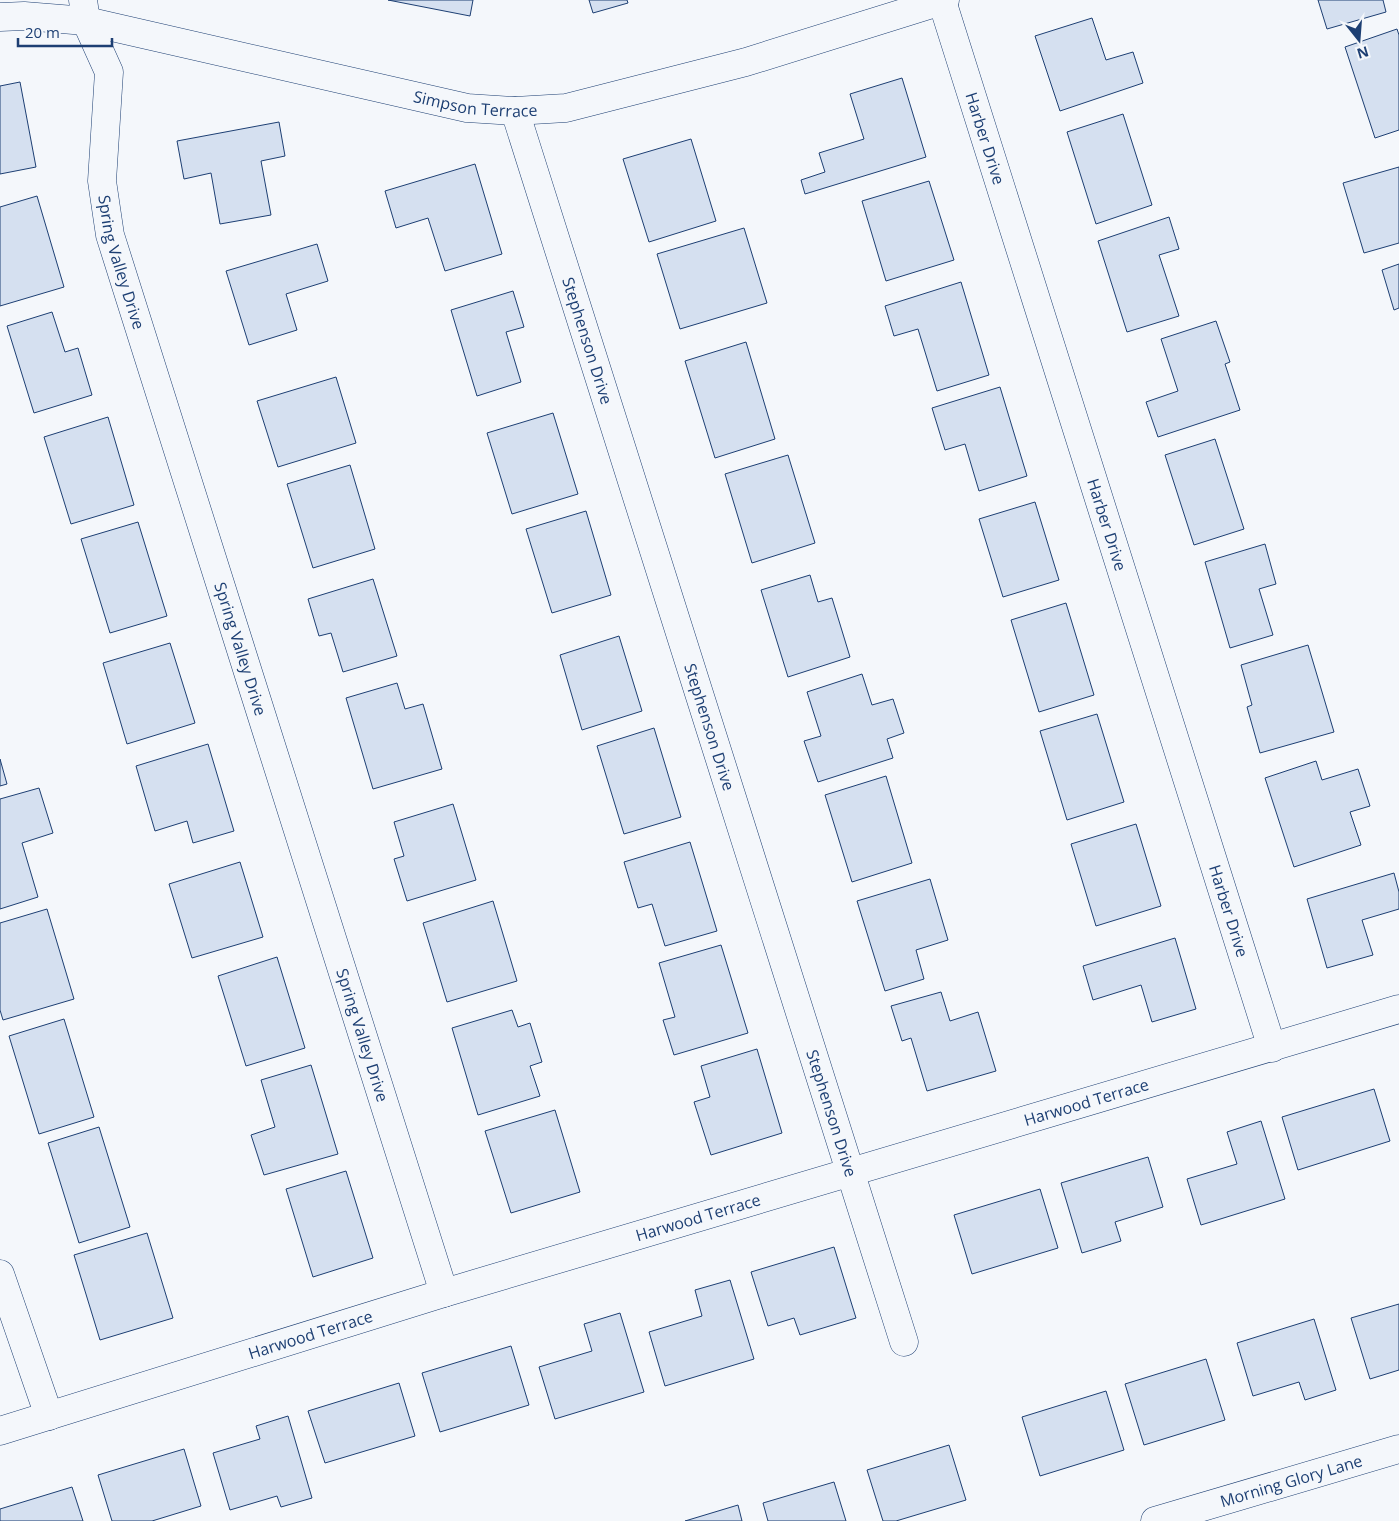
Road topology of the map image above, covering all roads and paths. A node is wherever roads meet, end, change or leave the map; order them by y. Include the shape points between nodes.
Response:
1 (944, 0) edge
2 (84, 11) edge
3 (0, 17) edge
4 (515, 111) junction
5 (1399, 1009) edge
6 (1272, 1048) junction
7 (850, 1174) junction
8 (0, 1274) edge
9 (444, 1293) junction
10 (904, 1342) dead end
11 (49, 1416) junction
12 (0, 1431) edge
13 (1399, 1449) edge
14 (1155, 1521) edge

1 - 4 street, Simpson Terrace via 746,62 566,108
1 - 6 street, Harber Drive
2 - 3 street, Simpson Terrace
2 - 4 street, Simpson Terrace via 467,108
2 - 9 street, Spring Valley Drive via 108,72 102,181 110,235
4 - 7 street, Stephenson Drive
5 - 6 street, Harwood Terrace
6 - 7 street, Harwood Terrace
7 - 9 street, Harwood Terrace
7 - 10 street, Stephenson Drive
8 - 11 street
9 - 11 street, Harwood Terrace
11 - 12 street, Harwood Terrace
13 - 14 street, Morning Glory Lane

